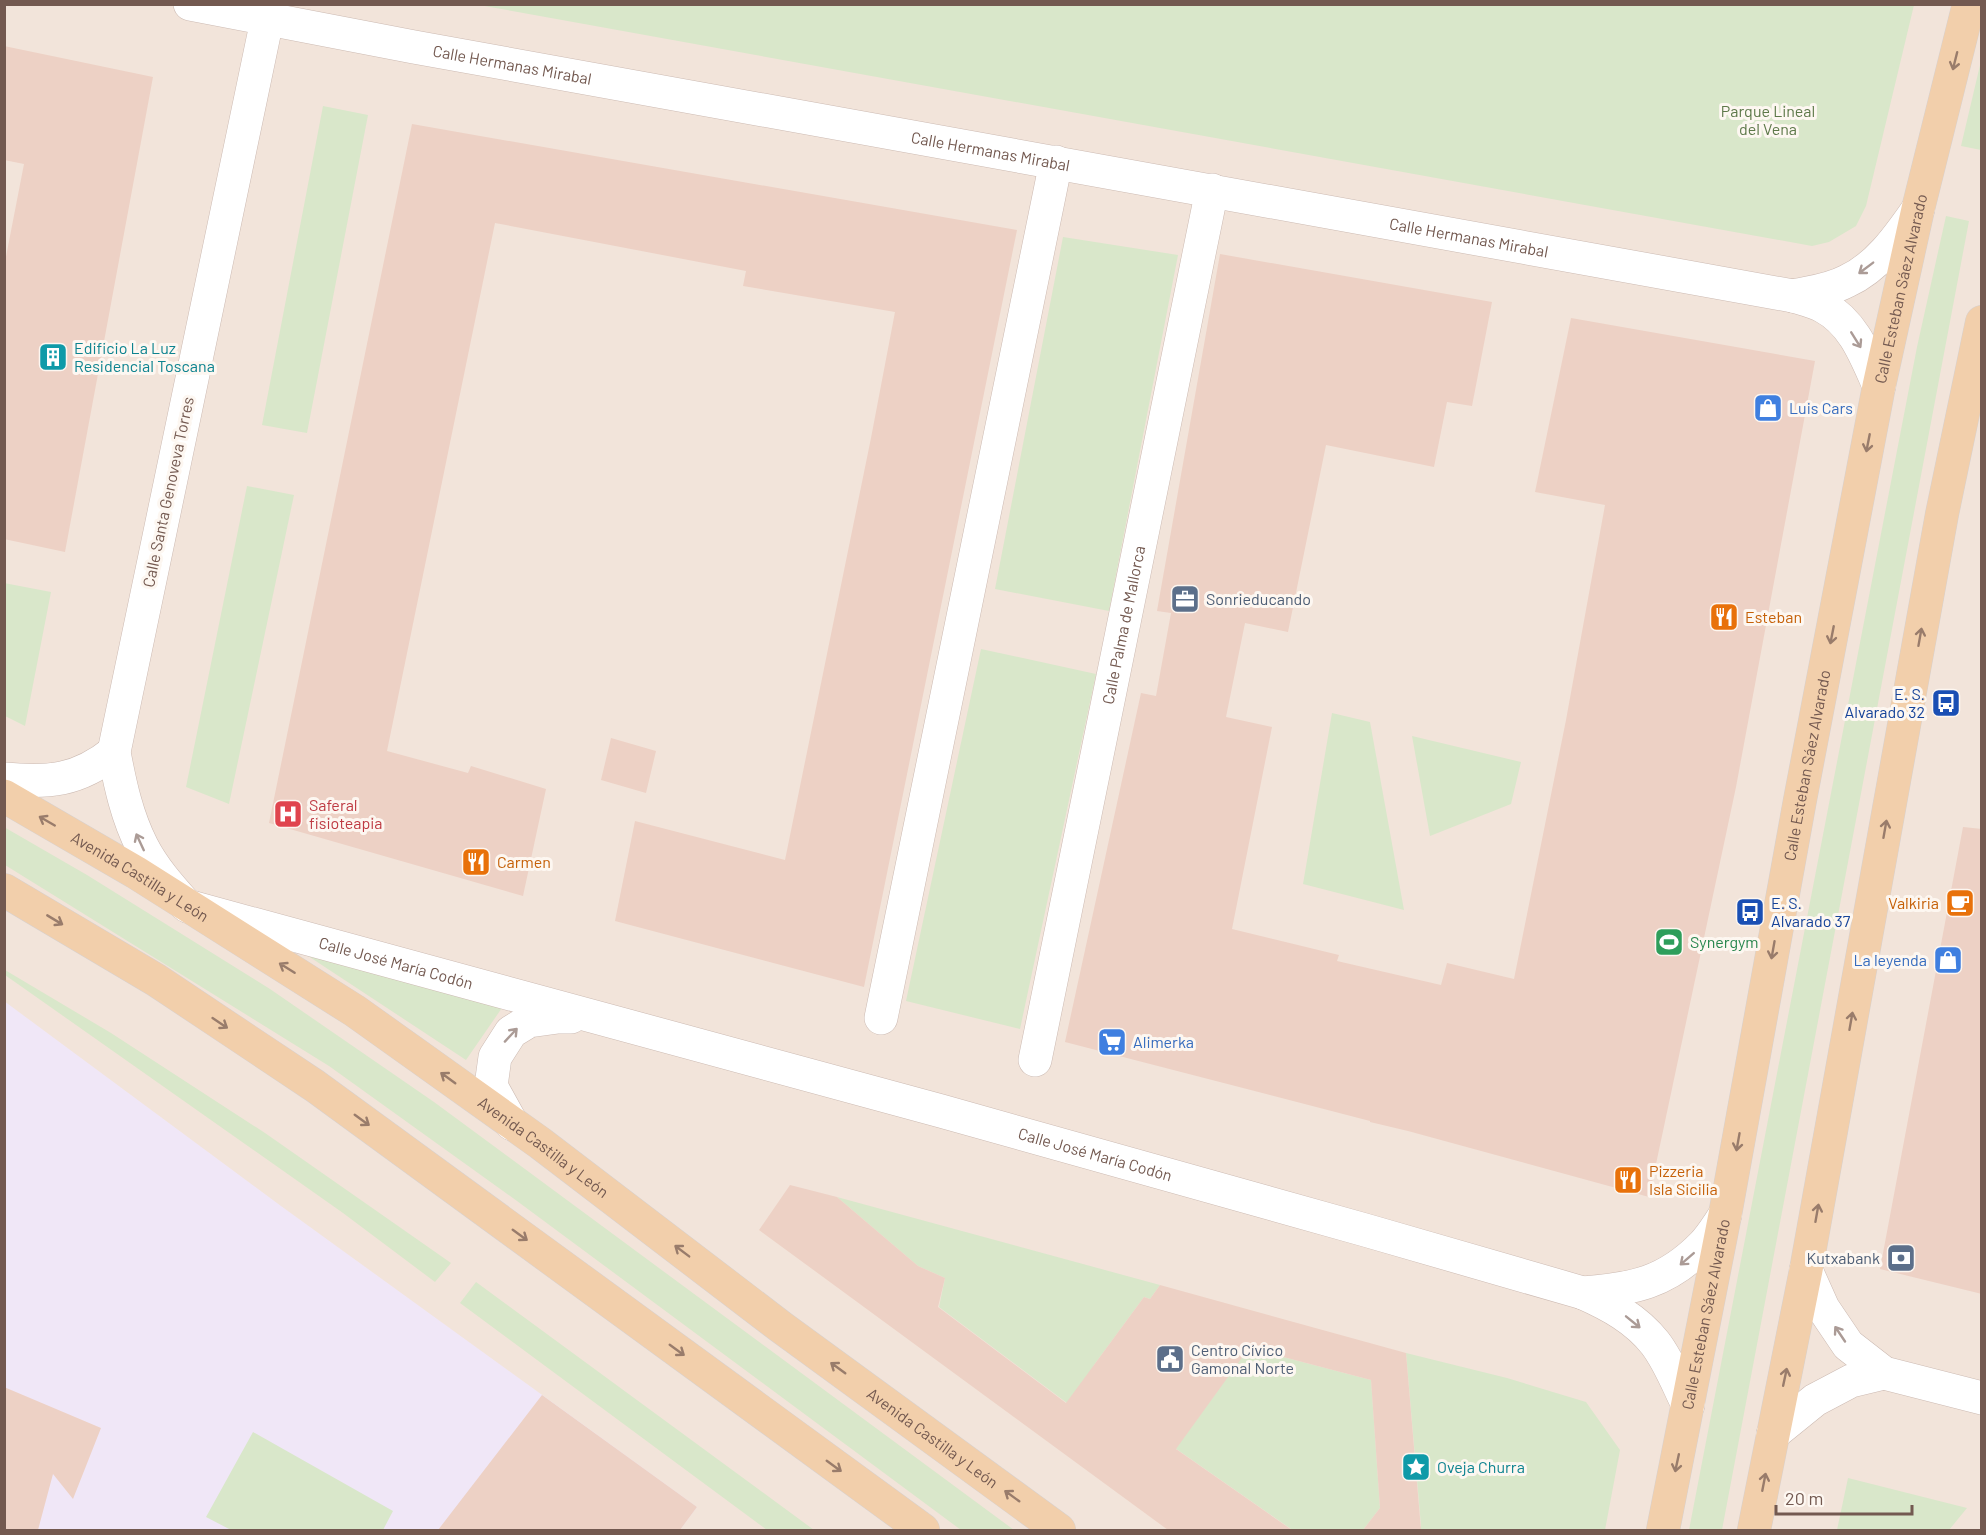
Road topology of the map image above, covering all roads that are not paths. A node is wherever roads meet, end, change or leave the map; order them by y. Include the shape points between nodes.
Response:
1 (190, 4) edge
2 (1969, 4) edge
3 (267, 20) junction
4 (1056, 162) junction
5 (1212, 190) junction
6 (1918, 209) junction
7 (1794, 296) junction
8 (1982, 322) edge
9 (1879, 386) junction
10 (1972, 403) edge
11 (114, 752) junction
12 (4, 779) edge
13 (4, 796) edge
14 (4, 890) edge
15 (187, 906) junction
16 (881, 1018) dead end
17 (606, 1020) junction
18 (1035, 1060) dead end
19 (512, 1124) junction
20 (1725, 1215) junction
21 (1806, 1270) junction
22 (1583, 1293) junction
23 (1884, 1373) junction
24 (1982, 1398) edge
25 (1688, 1405) junction
26 (1773, 1434) junction
27 (923, 1530) edge
28 (1059, 1530) edge
29 (1663, 1530) edge
30 (1754, 1530) edge

1 - 3 street, Calle Hermanas Mirabal
2 -> 6 main road, Calle Esteban Sáez Alvarado
3 - 4 street, Calle Hermanas Mirabal
3 - 11 street, Calle Santa Genoveva Torres
4 - 5 street, Calle Hermanas Mirabal
4 - 16 street
5 - 7 street, Calle Hermanas Mirabal
5 - 18 street, Calle Palma de Mallorca
6 -> 7 street, Calle Hermanas Mirabal via 1892,245 1849,281
6 - 9 main road, Calle Esteban Sáez Alvarado
7 -> 9 street, Calle Hermanas Mirabal via 1825,308 1848,326
8 - 10 main road
9 -> 20 main road, Calle Esteban Sáez Alvarado
21 -> 10 main road via 1938,537
11 - 12 street via 76,775 49,780
15 -> 11 street, Calle Santa Genoveva Torres via 142,846 126,806
15 -> 13 main road, Avenida Castilla y León
14 -> 27 main road via 156,980 315,1086
15 - 17 street, Calle José María Codón
19 -> 15 main road, Avenida Castilla y León via 355,1011
19 -> 17 street, Calle José María Codón via 491,1086 495,1057 510,1032 529,1021 558,1017
17 - 22 street, Calle José María Codón
28 -> 19 main road, Avenida Castilla y León
20 -> 22 street, Calle José María Codón via 1704,1244 1677,1268 1620,1290
20 - 25 main road, Calle Esteban Sáez Alvarado
23 -> 21 street via 1848,1345 1822,1308
26 -> 21 main road
22 -> 25 street, Calle José María Codón via 1635,1322 1655,1344
23 - 24 street
23 - 26 street via 1851,1381 1815,1400
25 -> 29 main road, Calle Esteban Sáez Alvarado
30 -> 26 main road

